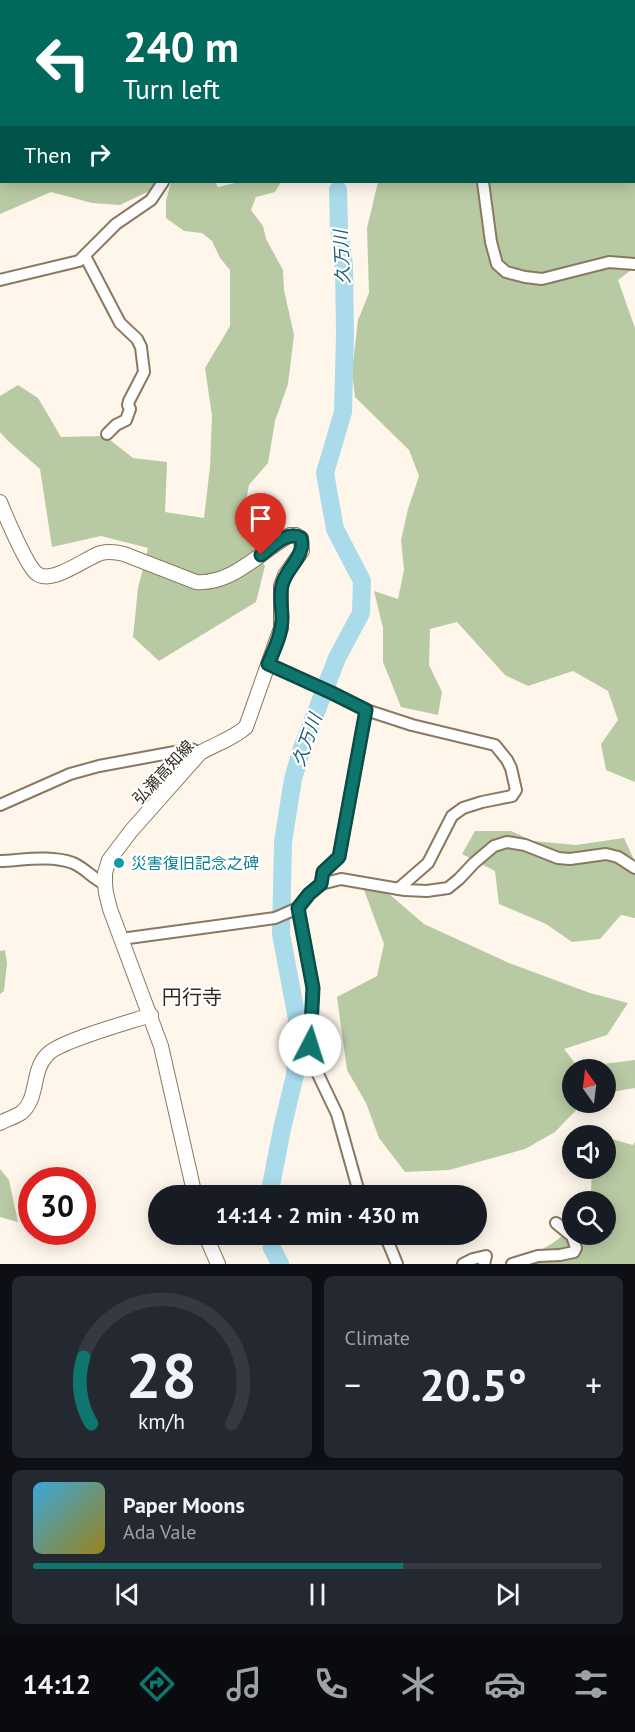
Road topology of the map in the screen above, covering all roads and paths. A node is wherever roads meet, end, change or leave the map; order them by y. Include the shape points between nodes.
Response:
1 (161, 183) edge
2 (483, 183) edge
3 (85, 256) junction
4 (635, 264) edge
5 (0, 280) edge
6 (107, 434) dead end
7 (0, 502) edge
8 (268, 664) junction
9 (366, 710) junction
10 (200, 753) junction
11 (0, 805) edge
12 (0, 861) edge
13 (635, 868) edge
14 (105, 884) junction
15 (321, 884) junction
16 (398, 889) junction
17 (298, 908) junction
18 (120, 939) junction
19 (151, 1015) junction
20 (0, 1122) edge
21 (193, 1185) edge
22 (357, 1185) edge
23 (556, 1224) dead end
24 (210, 1245) edge
25 (389, 1245) edge
26 (218, 1264) edge
27 (397, 1264) edge
28 (463, 1264) edge
29 (484, 1264) edge
30 (512, 1264) edge

1 - 3 street via 152,200 116,224
2 - 4 street via 491,242 497,264 506,272 542,279 609,262
3 - 5 street via 72,264
3 - 6 street via 120,323 137,339 143,361 144,372 129,401 126,420
7 - 8 main road, 弘瀬高知線 via 31,566 43,577 112,551 207,583 231,574 290,535 301,538 302,551 281,586 281,628
8 - 9 street
8 - 10 main road, 弘瀬高知線 via 246,727
9 - 15 street via 339,857 323,872
9 - 16 street via 495,745 511,768 516,790 512,796 463,808 452,816 428,863
10 - 11 street via 191,749 99,766 57,778
10 - 14 main road, 弘瀬高知線 via 117,848 109,860
12 - 14 street via 61,860
13 - 16 street via 606,854 564,859 507,842 494,846 448,888
14 - 18 main road, 弘瀬高知線
15 - 16 street via 341,879
15 - 17 street
17 - 18 street via 275,918
17 - 22 street via 313,988 310,1045 316,1070 337,1114
18 - 19 main road, 弘瀬高知線
19 - 20 main road via 47,1054 36,1071 31,1101 22,1112
19 - 21 main road, 弘瀬高知線
23 - 30 street via 572,1236 574,1252
24 - 26 main road
25 - 27 street
28 - 29 street via 486,1256

